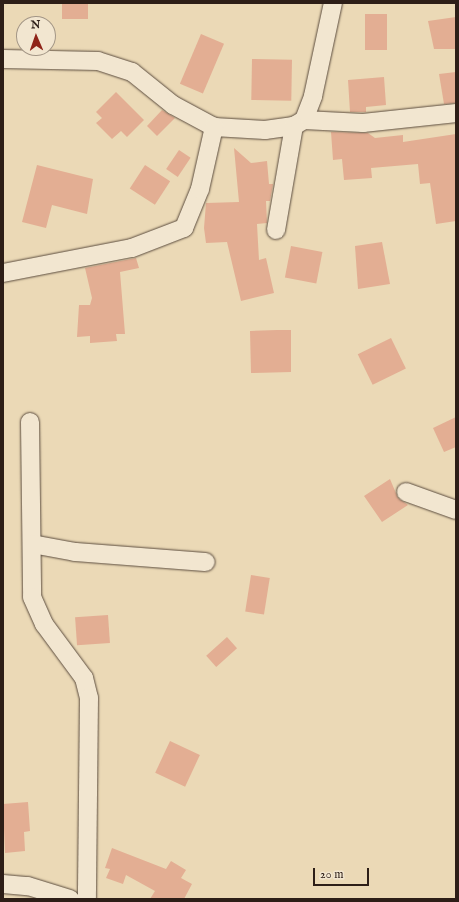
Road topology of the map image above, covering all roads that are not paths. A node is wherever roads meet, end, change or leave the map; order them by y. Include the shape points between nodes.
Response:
1 (333, 3) edge
2 (3, 59) edge
3 (456, 113) edge
4 (299, 123) junction
5 (214, 127) junction
6 (276, 230) dead end
7 (3, 273) edge
8 (30, 422) dead end
9 (406, 492) dead end
10 (456, 510) edge
11 (32, 544) junction
12 (206, 562) dead end
13 (3, 884) edge
14 (70, 899) edge
15 (87, 899) edge

1 - 4 street
2 - 5 street via 98,60 132,72 172,105
3 - 4 street via 363,123
4 - 5 street via 265,130
4 - 6 street
5 - 7 street via 200,189 184,228 132,248
8 - 11 street
9 - 10 street
11 - 12 street via 75,552
11 - 15 street via 32,597 44,624 84,678 89,698
13 - 14 street via 28,886

